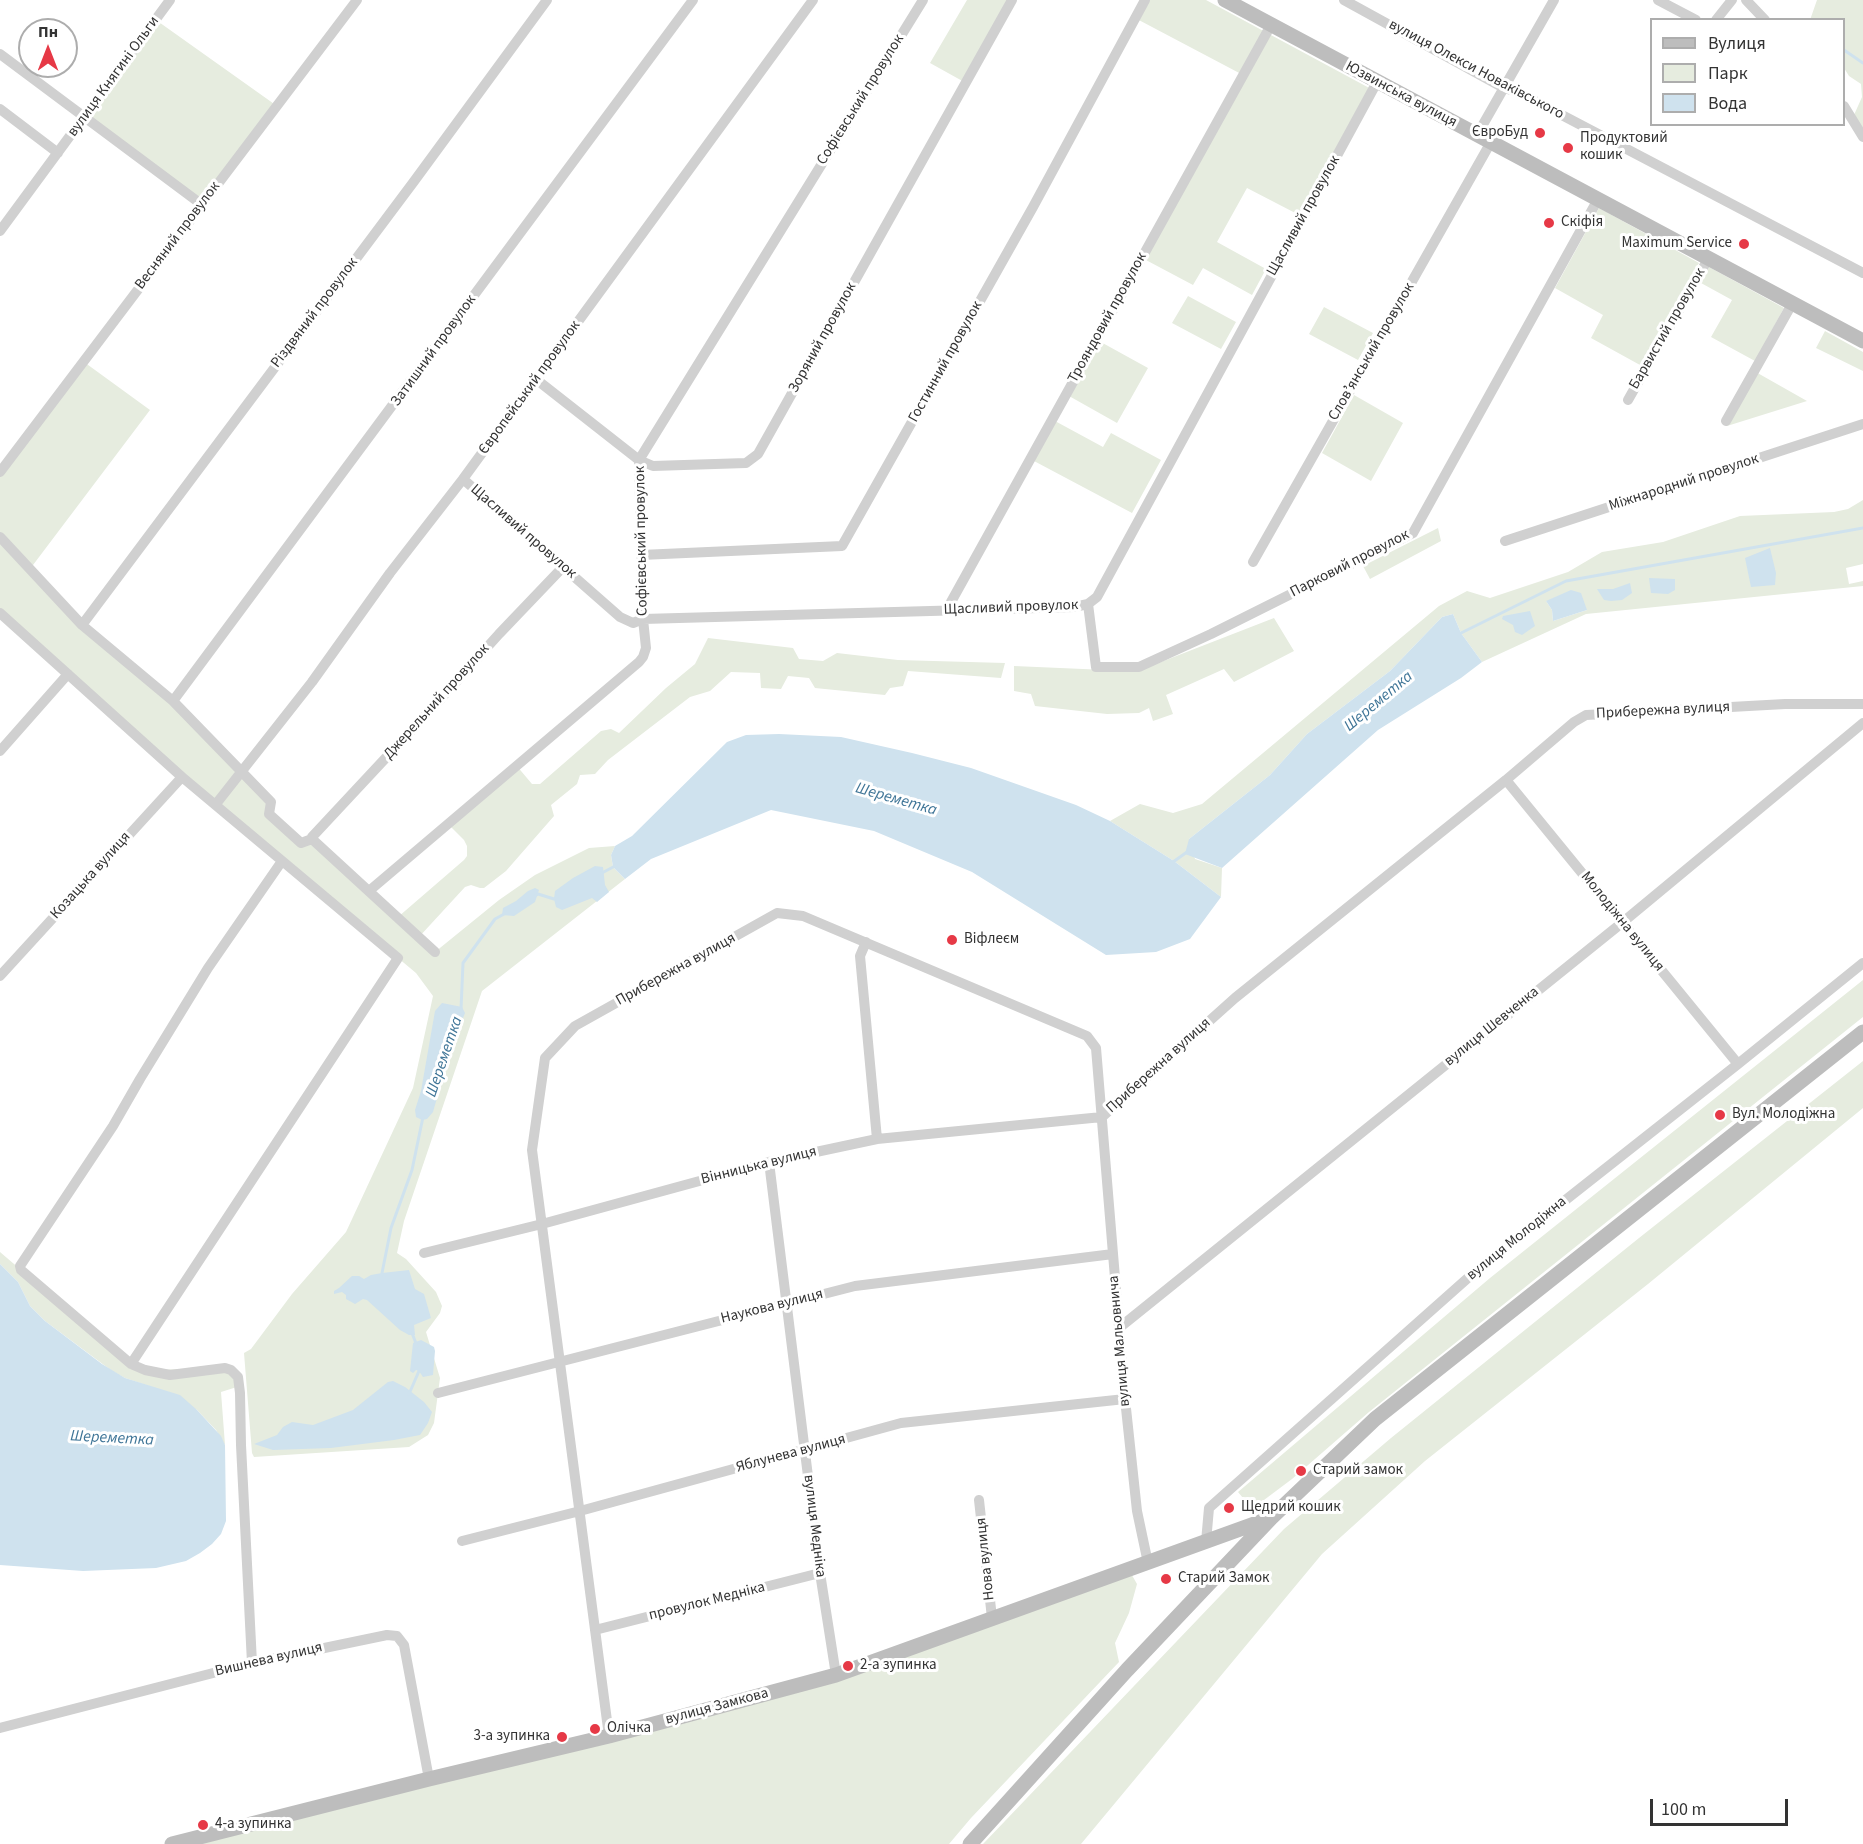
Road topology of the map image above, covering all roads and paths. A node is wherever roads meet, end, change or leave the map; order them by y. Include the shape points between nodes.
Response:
1 (170, 0) edge
2 (357, 0) edge
3 (547, 0) edge
4 (693, 0) edge
5 (813, 0) edge
6 (923, 0) edge
7 (1012, 0) edge
8 (1145, 0) edge
9 (1225, 0) edge
10 (1344, 0) edge
11 (1554, 0) edge
12 (1658, 0) edge
13 (1732, 0) edge
14 (1746, 0) edge
15 (1692, 18) edge
16 (1718, 18) edge
17 (1763, 18) edge
18 (1271, 25) junction
19 (0, 54) edge
20 (1377, 82) junction
21 (1504, 88) junction
22 (1845, 108) edge
23 (0, 110) edge
24 (85, 117) junction
25 (1477, 135) junction
26 (1863, 137) edge
27 (1491, 142) junction
28 (58, 153) junction
29 (1597, 201) junction
30 (201, 204) junction
31 (0, 209) edge
32 (10, 217) junction
33 (0, 231) edge
34 (1708, 259) junction
35 (1863, 273) edge
36 (1792, 304) junction
37 (1863, 341) edge
38 (537, 380) junction
39 (1628, 400) dead end
40 (1726, 421) dead end
41 (1863, 424) edge
42 (639, 460) junction
43 (0, 472) edge
44 (463, 479) junction
45 (0, 537) edge
46 (1505, 541) dead end
47 (641, 555) junction
48 (1253, 562) dead end
49 (563, 567) junction
50 (1088, 604) junction
51 (946, 611) junction
52 (0, 613) edge
53 (643, 619) junction
54 (82, 625) junction
55 (68, 674) junction
56 (173, 701) junction
57 (1863, 704) edge
58 (1863, 723) edge
59 (0, 751) edge
60 (241, 772) junction
61 (182, 777) junction
62 (1506, 780) junction
63 (216, 804) junction
64 (312, 837) dead end
65 (282, 861) junction
66 (369, 891) junction
67 (1623, 922) junction
68 (866, 942) junction
69 (435, 952) dead end
70 (1863, 963) edge
71 (0, 976) edge
72 (1863, 1032) edge
73 (1738, 1064) junction
74 (1102, 1117) junction
75 (877, 1139) junction
76 (769, 1161) junction
77 (542, 1224) junction
78 (424, 1253) dead end
79 (1113, 1254) junction
80 (786, 1304) junction
81 (1119, 1328) junction
82 (560, 1361) junction
83 (130, 1364) junction
84 (438, 1393) dead end
85 (1125, 1399) junction
86 (805, 1451) junction
87 (980, 1500) dead end
88 (580, 1511) junction
89 (1271, 1518) junction
90 (1210, 1540) junction
91 (462, 1541) dead end
92 (1148, 1563) junction
93 (820, 1573) junction
94 (993, 1618) junction
95 (595, 1630) junction
96 (252, 1663) junction
97 (836, 1675) junction
98 (0, 1728) edge
99 (609, 1736) junction
100 (429, 1779) junction
101 (172, 1844) edge
102 (970, 1844) edge

1 - 24 street, вулиця Княгині Ольги
2 - 30 street, Весняний провулок
3 - 54 street, Різдвяний провулок
4 - 56 street, Затишний провулок
5 - 38 street, Європейський провулок
6 - 42 street, Софієвський провулок
7 - 42 street, Зоряний провулок via 758,454 746,463 653,466
8 - 47 street, Гостинний провулок via 842,546
9 - 18 main road, Юзвинська вулиця
10 - 21 street, вулиця Олекси Новаківського
11 - 21 street
12 - 15 street
13 - 16 street
14 - 17 street
18 - 20 main road, Юзвинська вулиця
18 - 51 street, Трояндовий провулок
19 - 24 street
20 - 25 main road, Юзвинська вулиця
20 - 50 street, Щасливий провулок via 1097,597
21 - 25 street
21 - 35 street, вулиця Олекси Новаківського
22 - 26 street
23 - 28 street, вулиця Княгині Ольги
24 - 28 street, вулиця Княгині Ольги
24 - 30 street
25 - 27 main road, Юзвинська вулиця
27 - 29 main road, Юзвинська вулиця
27 - 48 street, Словʼянський провулок
28 - 32 street, вулиця Княгині Ольги
29 - 34 main road, Юзвинська вулиця
29 - 50 street, Парковий провулок via 1413,533 1139,667 1096,667
30 - 43 street, Весняний провулок
31 - 32 street
32 - 33 street, вулиця Княгині Ольги
34 - 36 main road, Юзвинська вулиця
34 - 39 street, Барвистий провулок
36 - 37 main road, Юзвинська вулиця
36 - 40 street
38 - 42 street, Зоряний провулок
38 - 44 street, Європейський провулок
41 - 46 street, Міжнародний провулок
42 - 47 street, Софієвський провулок
44 - 49 street, Щасливий провулок
44 - 60 street, Європейський провулок
45 - 54 street
47 - 53 street, Софієвський провулок
49 - 53 street, Щасливий провулок via 620,617 633,623
49 - 64 street, Джерельний провулок
50 - 51 street, Щасливий провулок
51 - 53 street, Щасливий провулок
52 - 55 street
53 - 66 street, Софієвський провулок via 646,648 639,662
54 - 56 street
55 - 59 street
55 - 61 street
56 - 60 street
57 - 62 street, Прибережна вулиця via 1785,704 1586,715
58 - 67 street, вулиця Шевченка
60 - 63 street, Європейський провулок
60 - 66 street via 271,802 269,814 301,843 312,839
61 - 63 street
61 - 71 street, Козацька вулиця
62 - 67 street, Молодіжна вулиця
62 - 74 street, Прибережна вулиця via 1235,998
63 - 65 street
65 - 83 street via 208,968 113,1126 21,1263 21,1270
65 - 83 street via 398,958
66 - 69 street
67 - 73 street, Молодіжна вулиця
67 - 81 street, вулиця Шевченка
68 - 74 street, Прибережна вулиця via 1087,1036 1096,1048
68 - 75 street via 860,956
68 - 77 street, Прибережна вулиця via 803,915 777,913 575,1026 545,1058 532,1150
70 - 73 street, вулиця Молодіжна
72 - 89 main road via 1375,1419
73 - 90 street, вулиця Молодіжна via 1478,1269 1234,1484 1209,1508
74 - 75 street, Вінницька вулиця
74 - 79 street, вулиця Мальовнича
75 - 76 street, Вінницька вулиця
76 - 77 street, Вінницька вулиця
76 - 80 street, вулиця Медніка
77 - 78 street, Вінницька вулиця
77 - 82 street, Прибережна вулиця
79 - 80 street, Наукова вулиця via 855,1286
79 - 81 street, вулиця Мальовнича
80 - 82 street, Наукова вулиця
80 - 86 street, вулиця Медніка
81 - 85 street, вулиця Мальовнича
82 - 84 street, Наукова вулиця
82 - 88 street, Прибережна вулиця
83 - 96 street via 170,1375 225,1368 238,1377
85 - 86 street, Яблунева вулиця via 901,1423
85 - 92 street, вулиця Мальовнича via 1137,1511
86 - 88 street, Яблунева вулиця
86 - 93 street, вулиця Медніка
87 - 94 street, Нова вулиця
88 - 91 street, Яблунева вулиця
88 - 95 street, Прибережна вулиця
89 - 90 main road, вулиця Замкова
89 - 102 main road via 1126,1670
90 - 92 main road, вулиця Замкова
92 - 94 main road, вулиця Замкова
93 - 95 street, провулок Медніка
93 - 97 street, вулиця Медніка
94 - 97 main road, вулиця Замкова
95 - 99 street, Прибережна вулиця
96 - 98 street, Вишнева вулиця
96 - 100 street, Вишнева вулиця via 397,1636 404,1645
97 - 99 main road, вулиця Замкова
99 - 100 main road, вулиця Замкова
100 - 101 main road, вулиця Замкова

